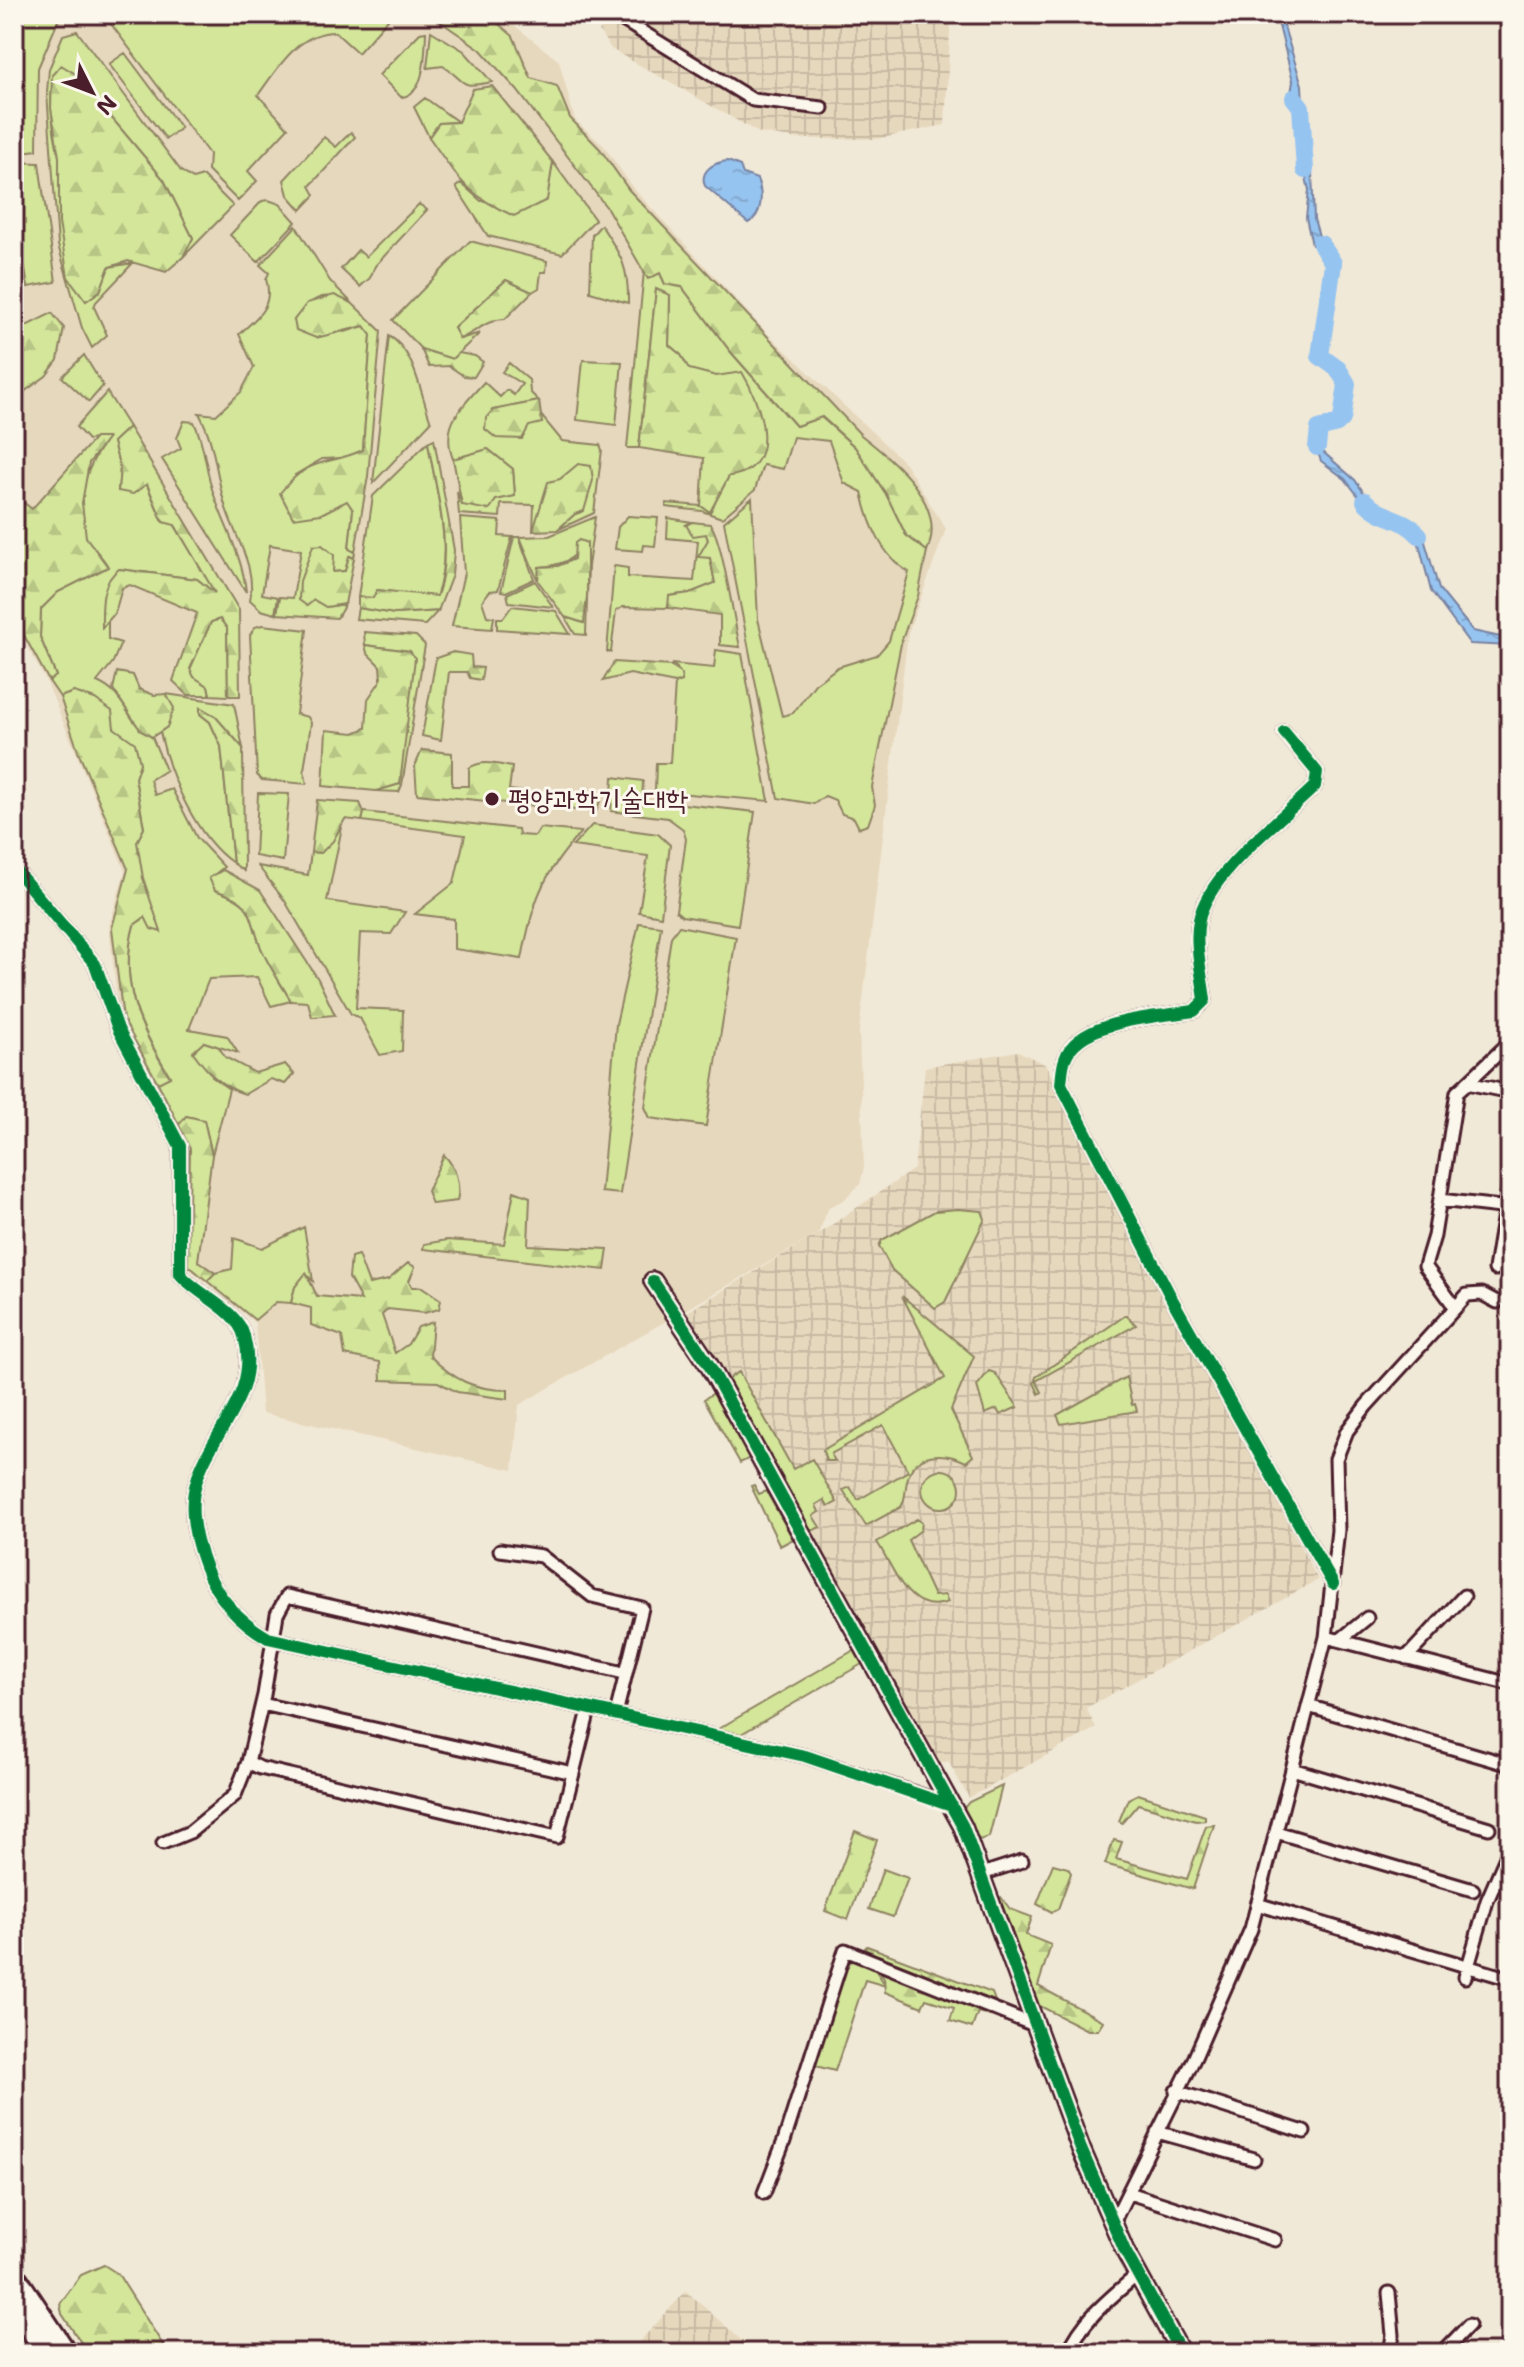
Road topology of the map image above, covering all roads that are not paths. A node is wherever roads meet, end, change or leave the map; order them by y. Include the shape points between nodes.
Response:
1 (613, 14) edge
2 (822, 108) dead end
3 (1284, 732) dead end
4 (14, 868) edge
5 (1510, 1042) edge
6 (1467, 1083) junction
7 (1510, 1092) edge
8 (1510, 1176) edge
9 (1440, 1200) junction
10 (1508, 1208) edge
11 (1495, 1269) dead end
12 (653, 1281) dead end
13 (1497, 1302) dead end
14 (1455, 1307) junction
15 (500, 1550) dead end
16 (1333, 1584) junction
17 (1464, 1596) dead end
18 (1367, 1618) dead end
19 (1326, 1637) junction
20 (272, 1639) junction
21 (1340, 1640) junction
22 (1406, 1658) junction
23 (624, 1673) junction
24 (1510, 1684) edge
25 (262, 1704) junction
26 (1308, 1706) junction
27 (589, 1710) junction
28 (616, 1714) junction
29 (248, 1762) junction
30 (1507, 1764) dead end
31 (1292, 1769) junction
32 (573, 1773) junction
33 (952, 1806) junction
34 (1489, 1828) dead end
35 (1276, 1832) junction
36 (163, 1843) dead end
37 (1510, 1848) edge
38 (1022, 1861) dead end
39 (982, 1874) junction
40 (1473, 1890) dead end
41 (1257, 1904) junction
42 (1467, 1972) junction
43 (1510, 1979) edge
44 (1034, 2025) junction
45 (1176, 2091) junction
46 (1157, 2132) junction
47 (1304, 2132) dead end
48 (1254, 2159) dead end
49 (764, 2193) dead end
50 (1129, 2193) junction
51 (1113, 2223) junction
52 (1275, 2240) dead end
53 (14, 2275) edge
54 (1137, 2275) junction
55 (1389, 2293) dead end
56 (14, 2303) edge
57 (1469, 2325) dead end
58 (47, 2353) edge
59 (66, 2353) edge
60 (1068, 2353) edge
61 (1181, 2353) edge
62 (1390, 2353) edge
63 (1442, 2353) edge

1 - 2 street via 753,100
3 - 16 street via 1317,772 1315,786 1229,868 1202,908 1198,924 1205,1000 1194,1011 1100,1027 1065,1057 1061,1084 1173,1301
4 - 20 street via 95,964 118,1029 180,1146 180,1274 225,1311 244,1335 247,1377 237,1407 196,1482 195,1542 228,1605 246,1625
5 - 6 street
6 - 7 street
6 - 9 street via 1457,1092
8 - 10 street
9 - 10 street
9 - 14 street via 1425,1266
10 - 11 street
12 - 33 street via 709,1365
13 - 14 street via 1482,1294 1467,1295
14 - 16 street via 1347,1431 1336,1459
15 - 23 street via 541,1556 592,1596 642,1608
16 - 19 street
17 - 22 street
18 - 21 street
19 - 21 street
19 - 26 street
20 - 23 street via 287,1596
20 - 25 street
20 - 27 street
21 - 22 street
22 - 24 street
23 - 28 street
25 - 29 street
25 - 32 street
26 - 30 street
26 - 31 street
27 - 28 street
27 - 32 street
28 - 33 street via 805,1756
29 - 32 street via 557,1837
29 - 36 street via 235,1795 190,1832
31 - 34 street
31 - 35 street
33 - 39 street
35 - 40 street
35 - 41 street
37 - 42 street via 1487,1901
38 - 39 street
39 - 44 street
41 - 42 street
41 - 45 street via 1251,1929
42 - 43 street
44 - 49 street via 845,1950 812,2073
44 - 51 street
45 - 46 street
45 - 47 street
46 - 48 street
46 - 50 street
50 - 51 street
50 - 52 street
51 - 54 street
53 - 59 highway
54 - 60 street via 1101,2306
54 - 61 street
55 - 62 street
56 - 58 highway
57 - 63 street

